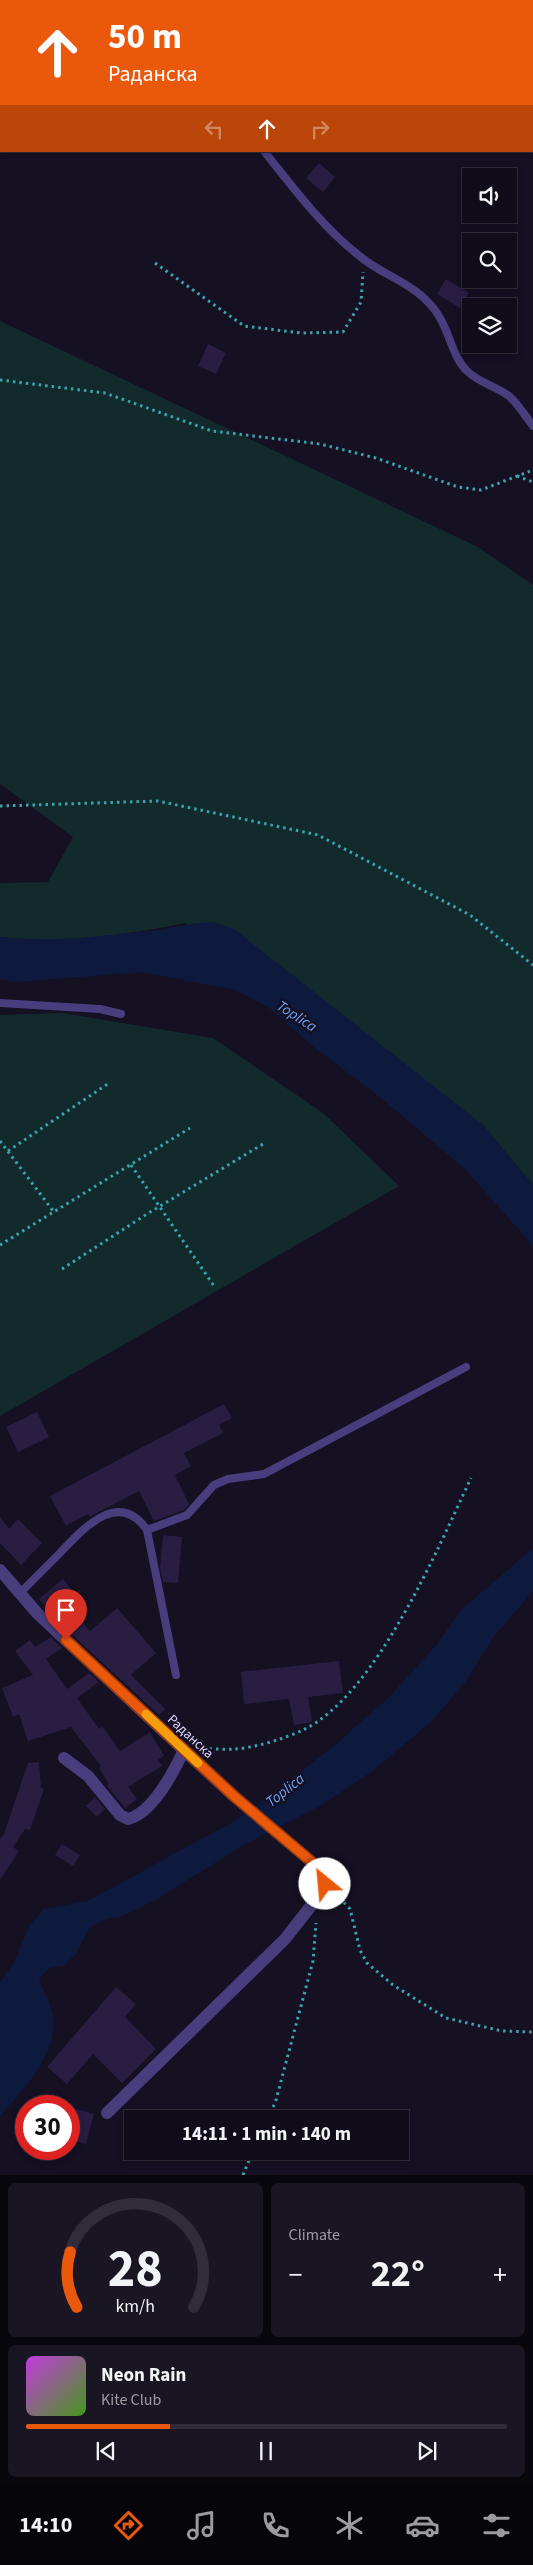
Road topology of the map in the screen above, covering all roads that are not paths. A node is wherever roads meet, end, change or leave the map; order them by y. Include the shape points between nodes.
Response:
1 (265, 152) edge
2 (533, 426) edge
3 (0, 1003) edge
4 (121, 1014) dead end
5 (466, 1367) dead end
6 (146, 1530) junction
7 (0, 1570) edge
8 (20, 1593) junction
9 (176, 1675) dead end
10 (186, 1752) junction
11 (64, 1758) dead end
12 (107, 2114) dead end

1 - 2 lane via 308,206 363,259 426,300 442,319 455,354 466,370 474,378 510,397
3 - 4 lane via 100,1009
5 - 6 lane via 264,1474 228,1479 214,1485 187,1515
6 - 8 lane via 126,1513 115,1512 98,1518
6 - 9 lane
7 - 8 street, Раданска
8 - 10 street, Раданска via 37,1613
10 - 11 street via 146,1809 128,1819 120,1815 88,1776
10 - 12 street, Раданска via 319,1868 325,1884 285,1939

